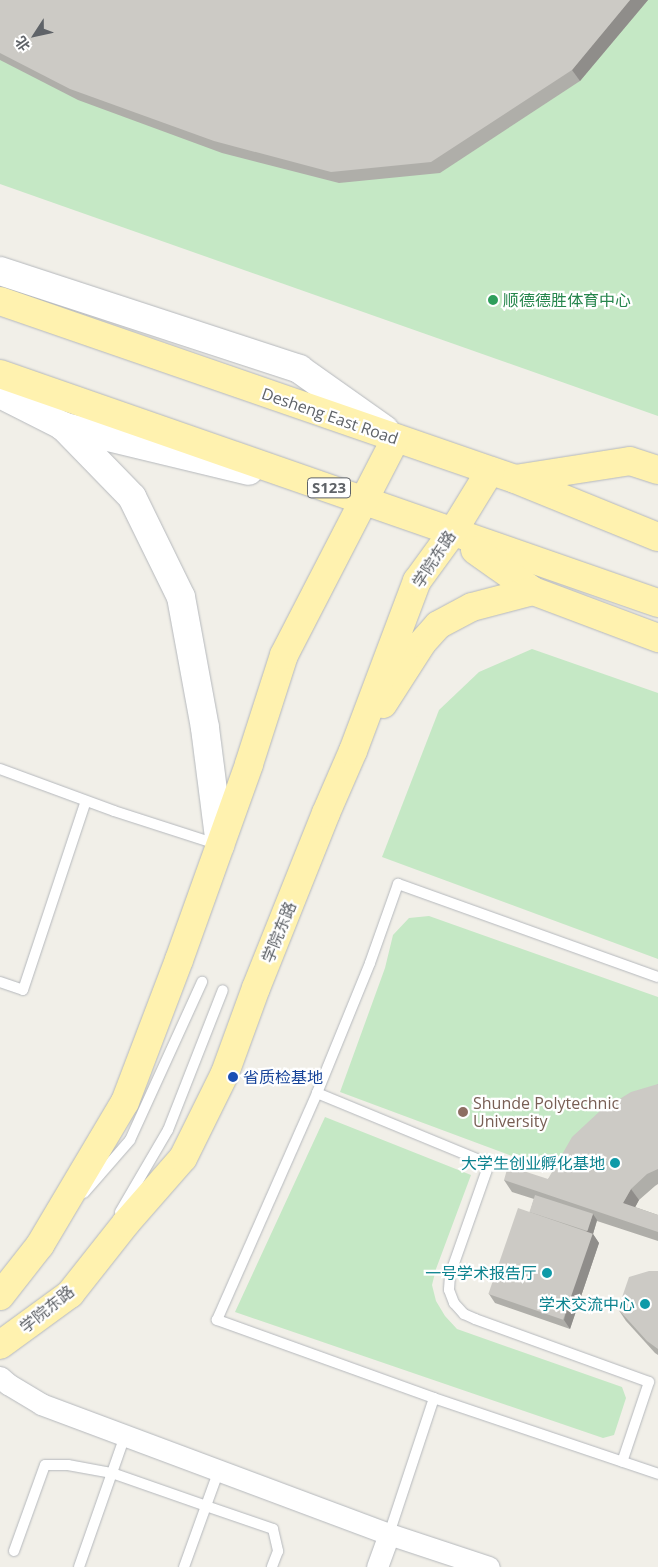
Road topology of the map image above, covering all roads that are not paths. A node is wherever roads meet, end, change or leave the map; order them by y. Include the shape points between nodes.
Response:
1 (0, 271) edge
2 (0, 301) edge
3 (0, 374) edge
4 (0, 394) edge
5 (0, 411) edge
6 (63, 426) junction
7 (396, 438) junction
8 (658, 470) edge
9 (490, 471) junction
10 (515, 479) junction
11 (365, 500) junction
12 (452, 533) junction
13 (658, 537) edge
14 (533, 591) junction
15 (658, 603) edge
16 (658, 638) edge
17 (353, 751) junction
18 (0, 769) edge
19 (86, 800) junction
20 (220, 845) junction
21 (658, 977) edge
22 (0, 982) edge
23 (202, 982) dead end
24 (223, 990) dead end
25 (317, 1093) junction
26 (40, 1245) junction
27 (70, 1294) junction
28 (0, 1296) edge
29 (0, 1345) edge
30 (0, 1377) edge
31 (653, 1383) edge
32 (434, 1398) junction
33 (125, 1436) junction
34 (622, 1462) junction
35 (219, 1470) junction
36 (112, 1473) junction
37 (658, 1474) edge
38 (206, 1506) junction
39 (388, 1534) junction
40 (14, 1550) dead end
41 (79, 1567) edge
42 (184, 1567) edge
43 (272, 1567) edge
44 (377, 1567) edge
45 (489, 1567) edge

1 - 7 street via 299,369
2 - 7 main road, Desheng East Road
3 - 11 main road, S123
4 - 6 street
5 - 6 street
6 - 11 street
6 - 20 street via 132,497 181,597 206,728
7 - 9 main road, Desheng East Road
7 - 11 main road
8 - 10 main road via 630,461
9 - 10 main road, Desheng East Road
9 - 12 main road, 学院东路
10 - 13 main road, Desheng East Road
11 - 12 main road, S123
11 - 20 main road via 284,655
12 - 14 main road
12 - 15 main road, S123
12 - 17 main road, 学院东路 via 418,580
14 - 16 main road
14 - 17 main road via 472,607 438,625 422,643
17 - 27 main road, 学院东路 via 256,988 225,1073 183,1158
18 - 19 lane
19 - 20 lane
19 - 22 lane via 24,990
20 - 26 main road via 125,1102
21 - 25 lane via 398,884
23 - 26 lane via 130,1140
24 - 27 lane via 168,1130
25 - 31 lane via 489,1164 450,1275 449,1290 454,1303 464,1314
25 - 32 lane via 217,1320
26 - 28 main road
27 - 29 main road, 学院东路
30 - 33 street via 41,1404
31 - 34 lane
32 - 34 lane
32 - 39 lane
33 - 35 street
33 - 36 lane
34 - 37 lane
35 - 38 lane
35 - 39 street
36 - 38 lane
36 - 40 lane via 68,1465 45,1466
36 - 41 lane
38 - 42 lane
38 - 43 lane via 273,1529 278,1551
39 - 44 street
39 - 45 street

